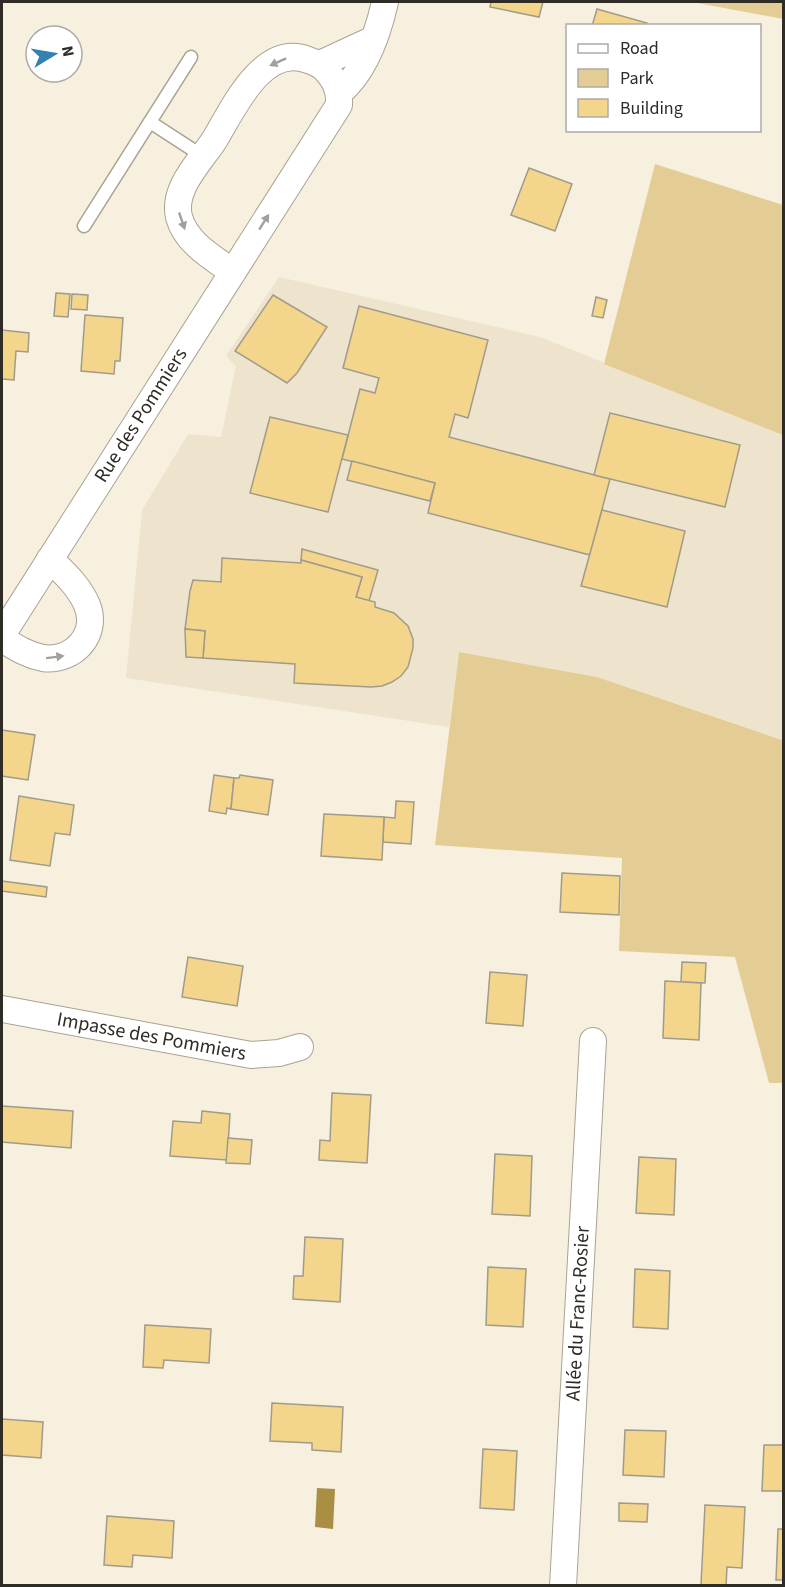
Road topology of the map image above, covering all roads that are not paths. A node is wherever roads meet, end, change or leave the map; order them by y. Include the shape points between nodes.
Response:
1 (385, 2) edge
2 (374, 39) junction
3 (191, 57) dead end
4 (320, 64) junction
5 (339, 93) junction
6 (150, 122) junction
7 (204, 157) junction
8 (84, 226) dead end
9 (233, 272) junction
10 (50, 559) junction
11 (2, 637) edge
12 (2, 1009) edge
13 (593, 1041) dead end
14 (300, 1047) dead end
15 (563, 1586) edge

1 - 2 street, Rue des Pommiers
2 - 4 street
2 - 5 street, Rue des Pommiers via 353,79
3 - 6 lane
4 - 5 street via 332,76
4 -> 7 street via 289,57 264,68 251,80
9 -> 5 street, Rue des Pommiers via 339,105
6 - 7 lane
6 - 8 lane
7 -> 9 street via 186,181 178,202 179,217 200,249
9 - 10 street, Rue des Pommiers
10 - 11 street, Rue des Pommiers
11 -> 10 street, Rue des Pommiers via 27,654 46,658 62,657 86,639 88,607 76,585
12 - 14 street, Impasse des Pommiers via 251,1055
13 - 15 street, Allée du Franc-Rosier

